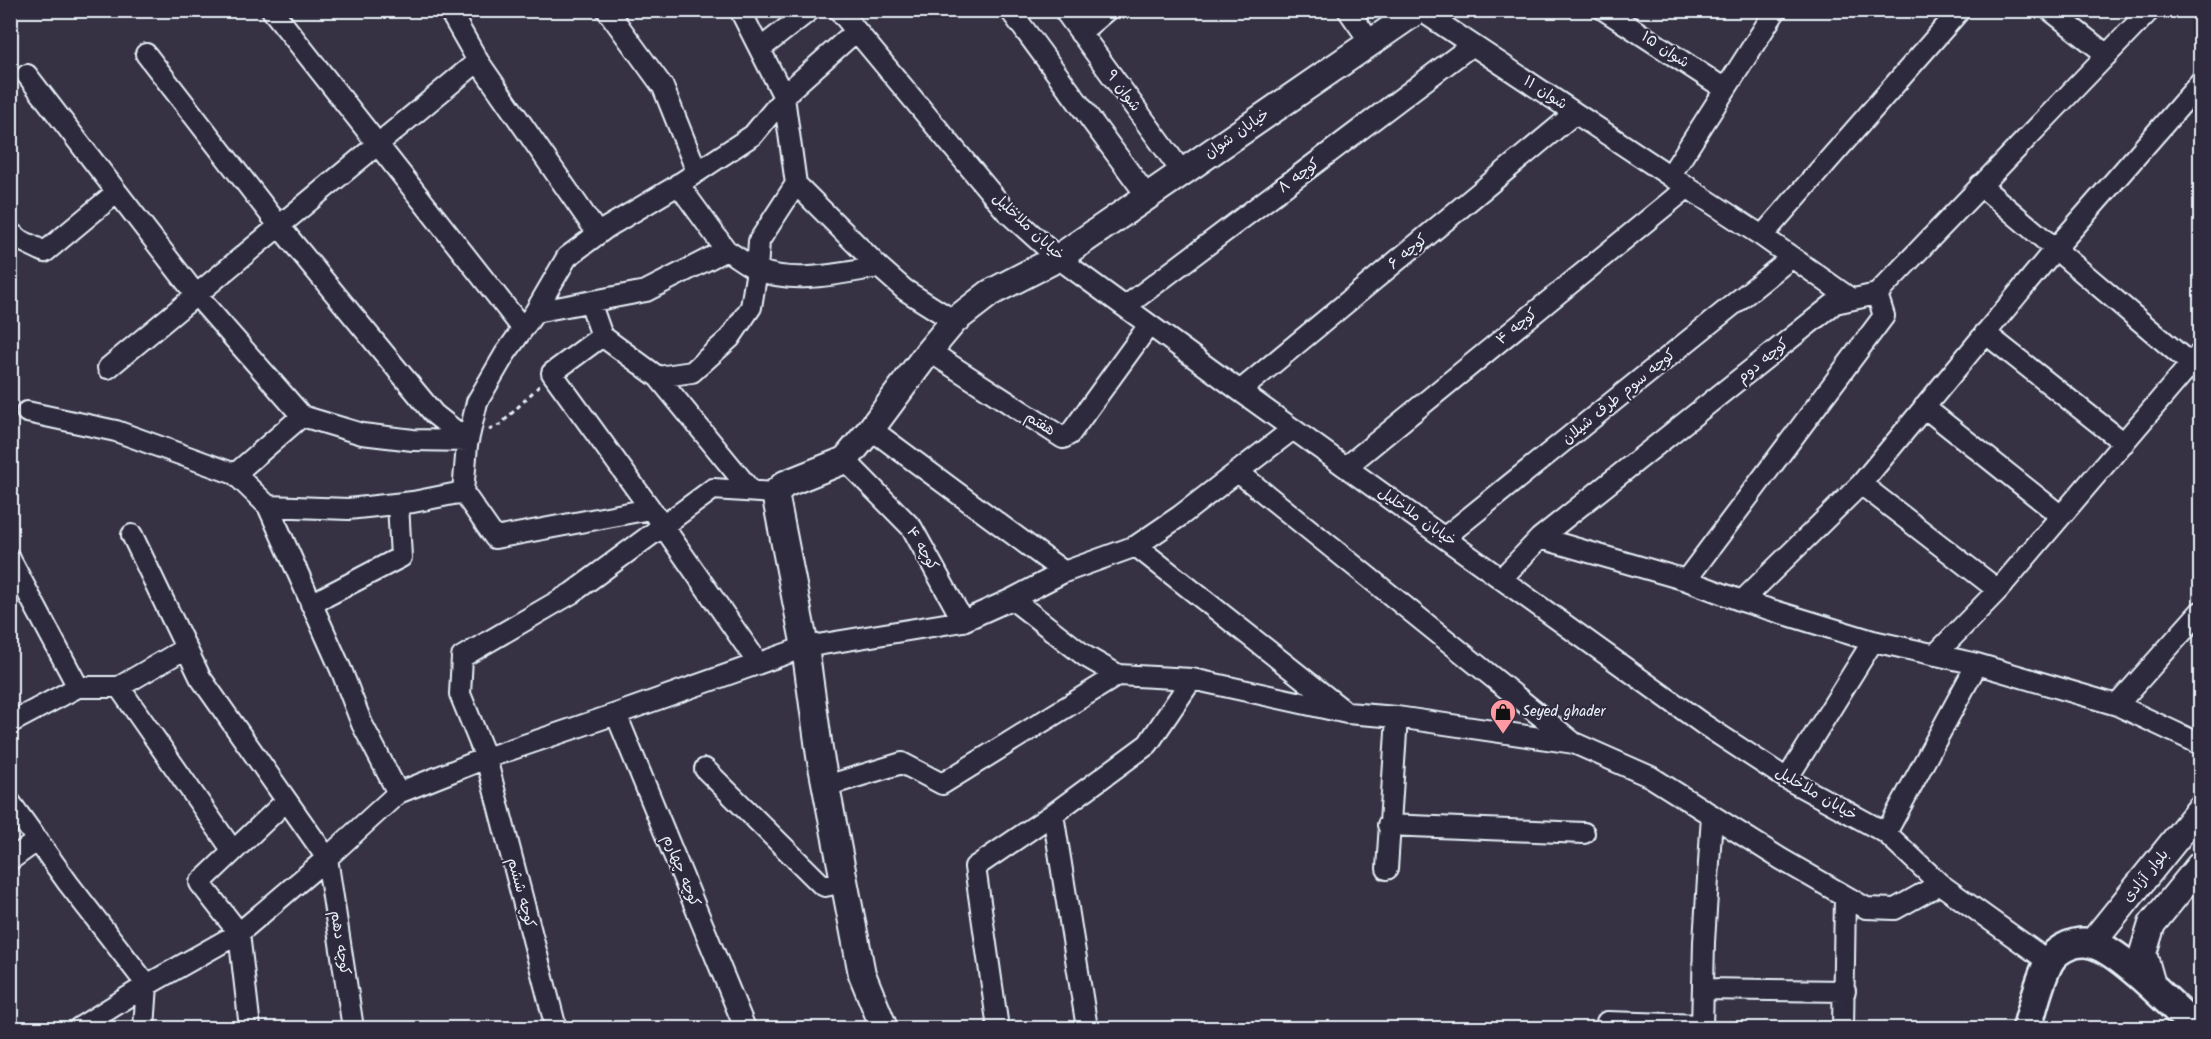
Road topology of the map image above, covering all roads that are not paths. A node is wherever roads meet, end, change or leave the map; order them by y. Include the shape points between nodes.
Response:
1 (272, 10) edge
2 (449, 10) edge
3 (608, 10) edge
4 (740, 10) edge
5 (810, 10) edge
6 (839, 10) edge
7 (1010, 10) edge
8 (1064, 10) edge
9 (1107, 10) edge
10 (1348, 10) edge
11 (1419, 10) edge
12 (1604, 10) edge
13 (1776, 10) edge
14 (1960, 10) edge
15 (2050, 10) edge
16 (2150, 10) edge
17 (856, 31) junction
18 (1080, 33) junction
19 (1371, 42) junction
20 (1472, 45) junction
21 (760, 49) junction
22 (146, 54) dead end
23 (2107, 55) junction
24 (478, 61) junction
25 (27, 75) dead end
26 (2200, 83) edge
27 (1725, 89) junction
28 (784, 97) junction
29 (1575, 113) junction
30 (378, 145) junction
31 (697, 172) junction
32 (1182, 172) junction
33 (1670, 176) junction
34 (678, 184) junction
35 (796, 184) junction
36 (1980, 186) junction
37 (1688, 187) junction
38 (117, 192) junction
39 (1147, 196) junction
40 (280, 226) junction
41 (10, 232) edge
42 (598, 234) junction
43 (1762, 236) junction
44 (2055, 249) junction
45 (726, 250) junction
46 (1792, 257) junction
47 (1058, 258) junction
48 (879, 267) junction
49 (758, 270) junction
50 (1877, 294) junction
51 (197, 296) junction
52 (1851, 299) junction
53 (590, 302) junction
54 (1126, 306) junction
55 (535, 312) junction
56 (954, 321) junction
57 (1149, 325) junction
58 (523, 330) junction
59 (1986, 333) junction
60 (602, 336) junction
61 (928, 351) junction
62 (2197, 363) edge
63 (108, 368) dead end
64 (658, 377) junction
65 (1240, 391) junction
66 (1924, 407) junction
67 (27, 412) dead end
68 (302, 416) junction
69 (871, 429) junction
70 (1293, 429) junction
71 (468, 441) junction
72 (2124, 443) junction
73 (845, 460) junction
74 (1346, 467) junction
75 (1238, 472) junction
76 (235, 474) junction
77 (1861, 484) junction
78 (463, 492) junction
79 (763, 492) junction
80 (398, 504) junction
81 (268, 506) junction
82 (650, 509) junction
83 (2061, 516) junction
84 (663, 526) junction
85 (132, 535) dead end
86 (1445, 537) junction
87 (1540, 538) junction
88 (1136, 546) junction
89 (10, 559) edge
90 (1064, 572) junction
91 (1502, 578) junction
92 (1686, 580) junction
93 (1998, 590) junction
94 (1012, 599) junction
95 (1742, 601) junction
96 (311, 604) junction
97 (2200, 612) edge
98 (963, 621) junction
99 (1873, 641) junction
100 (805, 646) junction
101 (186, 648) junction
102 (1935, 655) junction
103 (758, 663) junction
104 (1977, 664) junction
105 (1118, 675) junction
106 (1192, 679) junction
107 (78, 687) junction
108 (120, 687) junction
109 (2116, 705) junction
110 (1347, 713) junction
111 (616, 714) junction
112 (1398, 717) junction
113 (10, 723) edge
114 (1574, 743) junction
115 (2200, 744) edge
116 (486, 758) junction
117 (705, 769) dead end
118 (1787, 778) junction
119 (826, 786) junction
120 (398, 793) junction
121 (286, 801) junction
122 (10, 802) edge
123 (2200, 809) edge
124 (1053, 814) junction
125 (1712, 815) junction
126 (1388, 825) junction
127 (1584, 833) dead end
128 (1886, 833) junction
129 (39, 840) junction
130 (233, 850) junction
131 (327, 858) junction
132 (10, 860) edge
133 (2200, 865) edge
134 (1387, 869) dead end
135 (844, 882) junction
136 (1941, 884) junction
137 (1845, 896) junction
138 (239, 933) junction
139 (2092, 943) junction
140 (2049, 962) junction
141 (147, 985) junction
142 (2153, 988) junction
143 (1703, 989) junction
144 (1845, 991) junction
145 (1607, 1022) dead end
146 (1702, 1027) edge
147 (79, 1029) edge
148 (144, 1029) edge
149 (250, 1029) edge
150 (353, 1029) edge
151 (556, 1029) edge
152 (745, 1029) edge
153 (884, 1029) edge
154 (998, 1029) edge
155 (1087, 1029) edge
156 (1843, 1029) edge
157 (2027, 1029) edge
158 (2196, 1029) edge

1 - 30 street
2 - 24 street
3 - 31 street via 663,87
4 - 21 street
5 - 21 street
6 - 17 street, خیابان ملاخلیل
7 - 39 street
8 - 18 street, شوان ۹
9 - 18 street
10 - 19 street
11 - 19 street, خیابان شوان
11 - 20 street, شوان ۱۱
12 - 27 street, شوان ۱۵
13 - 27 street
14 - 43 street
15 - 23 street
16 - 23 street
17 - 28 street
17 - 47 street, خیابان ملاخلیل via 1006,211
18 - 32 street, شوان ۹
19 - 32 street, خیابان شوان
20 - 29 street, شوان ۱۱
20 - 54 street, کوچه ۸
21 - 28 street
22 - 40 street
23 - 36 street
24 - 30 street
24 - 42 street
25 - 38 street
26 - 44 street
27 - 33 street
28 - 31 street via 753,135
28 - 35 street
29 - 33 street, شوان ۱۱
29 - 65 street, کوچه ۶
30 - 40 street
30 - 58 street
31 - 34 street
32 - 39 street, خیابان شوان
33 - 37 street, شوان ۱۱
34 - 42 street
34 - 45 street
35 - 48 street
35 - 49 street via 759,241
36 - 44 street
36 - 50 street
37 - 43 street, شوان ۱۱
37 - 74 street, کوچه ۴
38 - 41 street via 45,252
38 - 51 street
39 - 47 street, خیابان شوان
40 - 51 street
40 - 71 street via 434,414
42 - 55 street via 567,257
43 - 46 street, شوان ۱۱
44 - 59 street
44 - 62 street
45 - 49 street
45 - 53 street via 645,291
46 - 52 street, شوان ۱۱
46 - 86 street, کوچه سوم طرف شیلان
47 - 54 street, خیابان ملاخلیل
47 - 56 street, خیابان شوان via 990,293
48 - 49 street via 786,276
48 - 56 street via 905,290
49 - 64 street via 751,308 730,338 692,372
50 - 52 street, کوچه دوم
50 - 92 street via 1884,316
51 - 63 street
51 - 68 street
52 - 87 street, کوچه دوم via 1835,303
53 - 55 street
53 - 60 street
54 - 57 street, خیابان ملاخلیل
55 - 58 street
56 - 61 street, خیابان شوان
57 - 61 street, هفتم via 1070,434 1063,438
57 - 65 street, خیابان ملاخلیل
58 - 71 street via 477,402
59 - 66 street
59 - 72 street
60 - 64 street
60 - 82 street via 552,373
61 - 69 street, خیابان شوان
62 - 72 street
64 - 79 street
65 - 70 street, خیابان ملاخلیل
66 - 77 street
66 - 83 street
67 - 76 street via 116,431
68 - 71 street via 362,435
68 - 76 street
69 - 73 street, خیابان شوان
69 - 90 street
70 - 74 street, خیابان ملاخلیل
70 - 75 street
71 - 78 street
72 - 83 street
73 - 79 street
73 - 98 street, کوچه ۴ via 912,528
74 - 86 street, خیابان ملاخلیل
75 - 88 street
75 - 114 street
76 - 81 street
77 - 93 street
77 - 95 street
78 - 80 street
78 - 82 street via 495,538
79 - 84 street via 714,489
79 - 100 street
80 - 81 street via 348,509
80 - 96 street via 401,557
81 - 96 street
82 - 84 street
83 - 93 street
84 - 103 street
84 - 116 street, کوچه ششم via 572,593 462,657 460,694
85 - 101 street
86 - 91 street, خیابان ملاخلیل
87 - 91 street, کوچه دوم
87 - 92 street
88 - 90 street
88 - 110 street
89 - 107 street
90 - 94 street
91 - 118 street, خیابان ملاخلیل via 1703,724
92 - 95 street
93 - 102 street
94 - 98 street
94 - 105 street via 1086,656
95 - 99 street
96 - 120 street via 362,724
97 - 109 street
98 - 100 street
99 - 102 street
99 - 118 street
100 - 103 street
100 - 119 street
101 - 108 street
101 - 121 street via 200,677
102 - 104 street
103 - 111 street
104 - 109 street
104 - 128 street
105 - 106 street
105 - 119 street via 942,784 902,763
106 - 110 street
106 - 124 street via 1148,744
107 - 108 street
107 - 113 street
108 - 130 street
109 - 115 street
110 - 112 street
111 - 116 street
111 - 152 street, کوچه چهارم
112 - 114 street
112 - 126 street
114 - 125 street via 1651,777
116 - 120 street
116 - 151 street, کوچه ششم
117 - 135 street via 821,884
118 - 128 street, خیابان ملاخلیل
119 - 135 street
120 - 131 street
121 - 130 street
121 - 131 street
122 - 129 street
123 - 139 street, بلوار آزادی
124 - 154 street via 975,867
124 - 155 street
125 - 137 street
125 - 143 street
126 - 127 street
126 - 134 street
128 - 136 street, خیابان ملاخلیل
129 - 132 street
129 - 141 street
130 - 138 street via 200,883
131 - 138 street
131 - 150 street, کوچه دهم
133 - 142 street via 2152,924 2143,953
135 - 153 street via 862,974
136 - 137 street via 1895,909 1866,908
136 - 140 street, خیابان ملاخلیل
137 - 144 street
138 - 141 street
138 - 149 street
139 - 140 main road via 2070,945
139 - 142 main road via 2108,950
140 - 157 main road
141 - 147 street
141 - 148 street
142 - 158 main road
143 - 144 street
143 - 146 street
144 - 156 street
145 - 146 street

